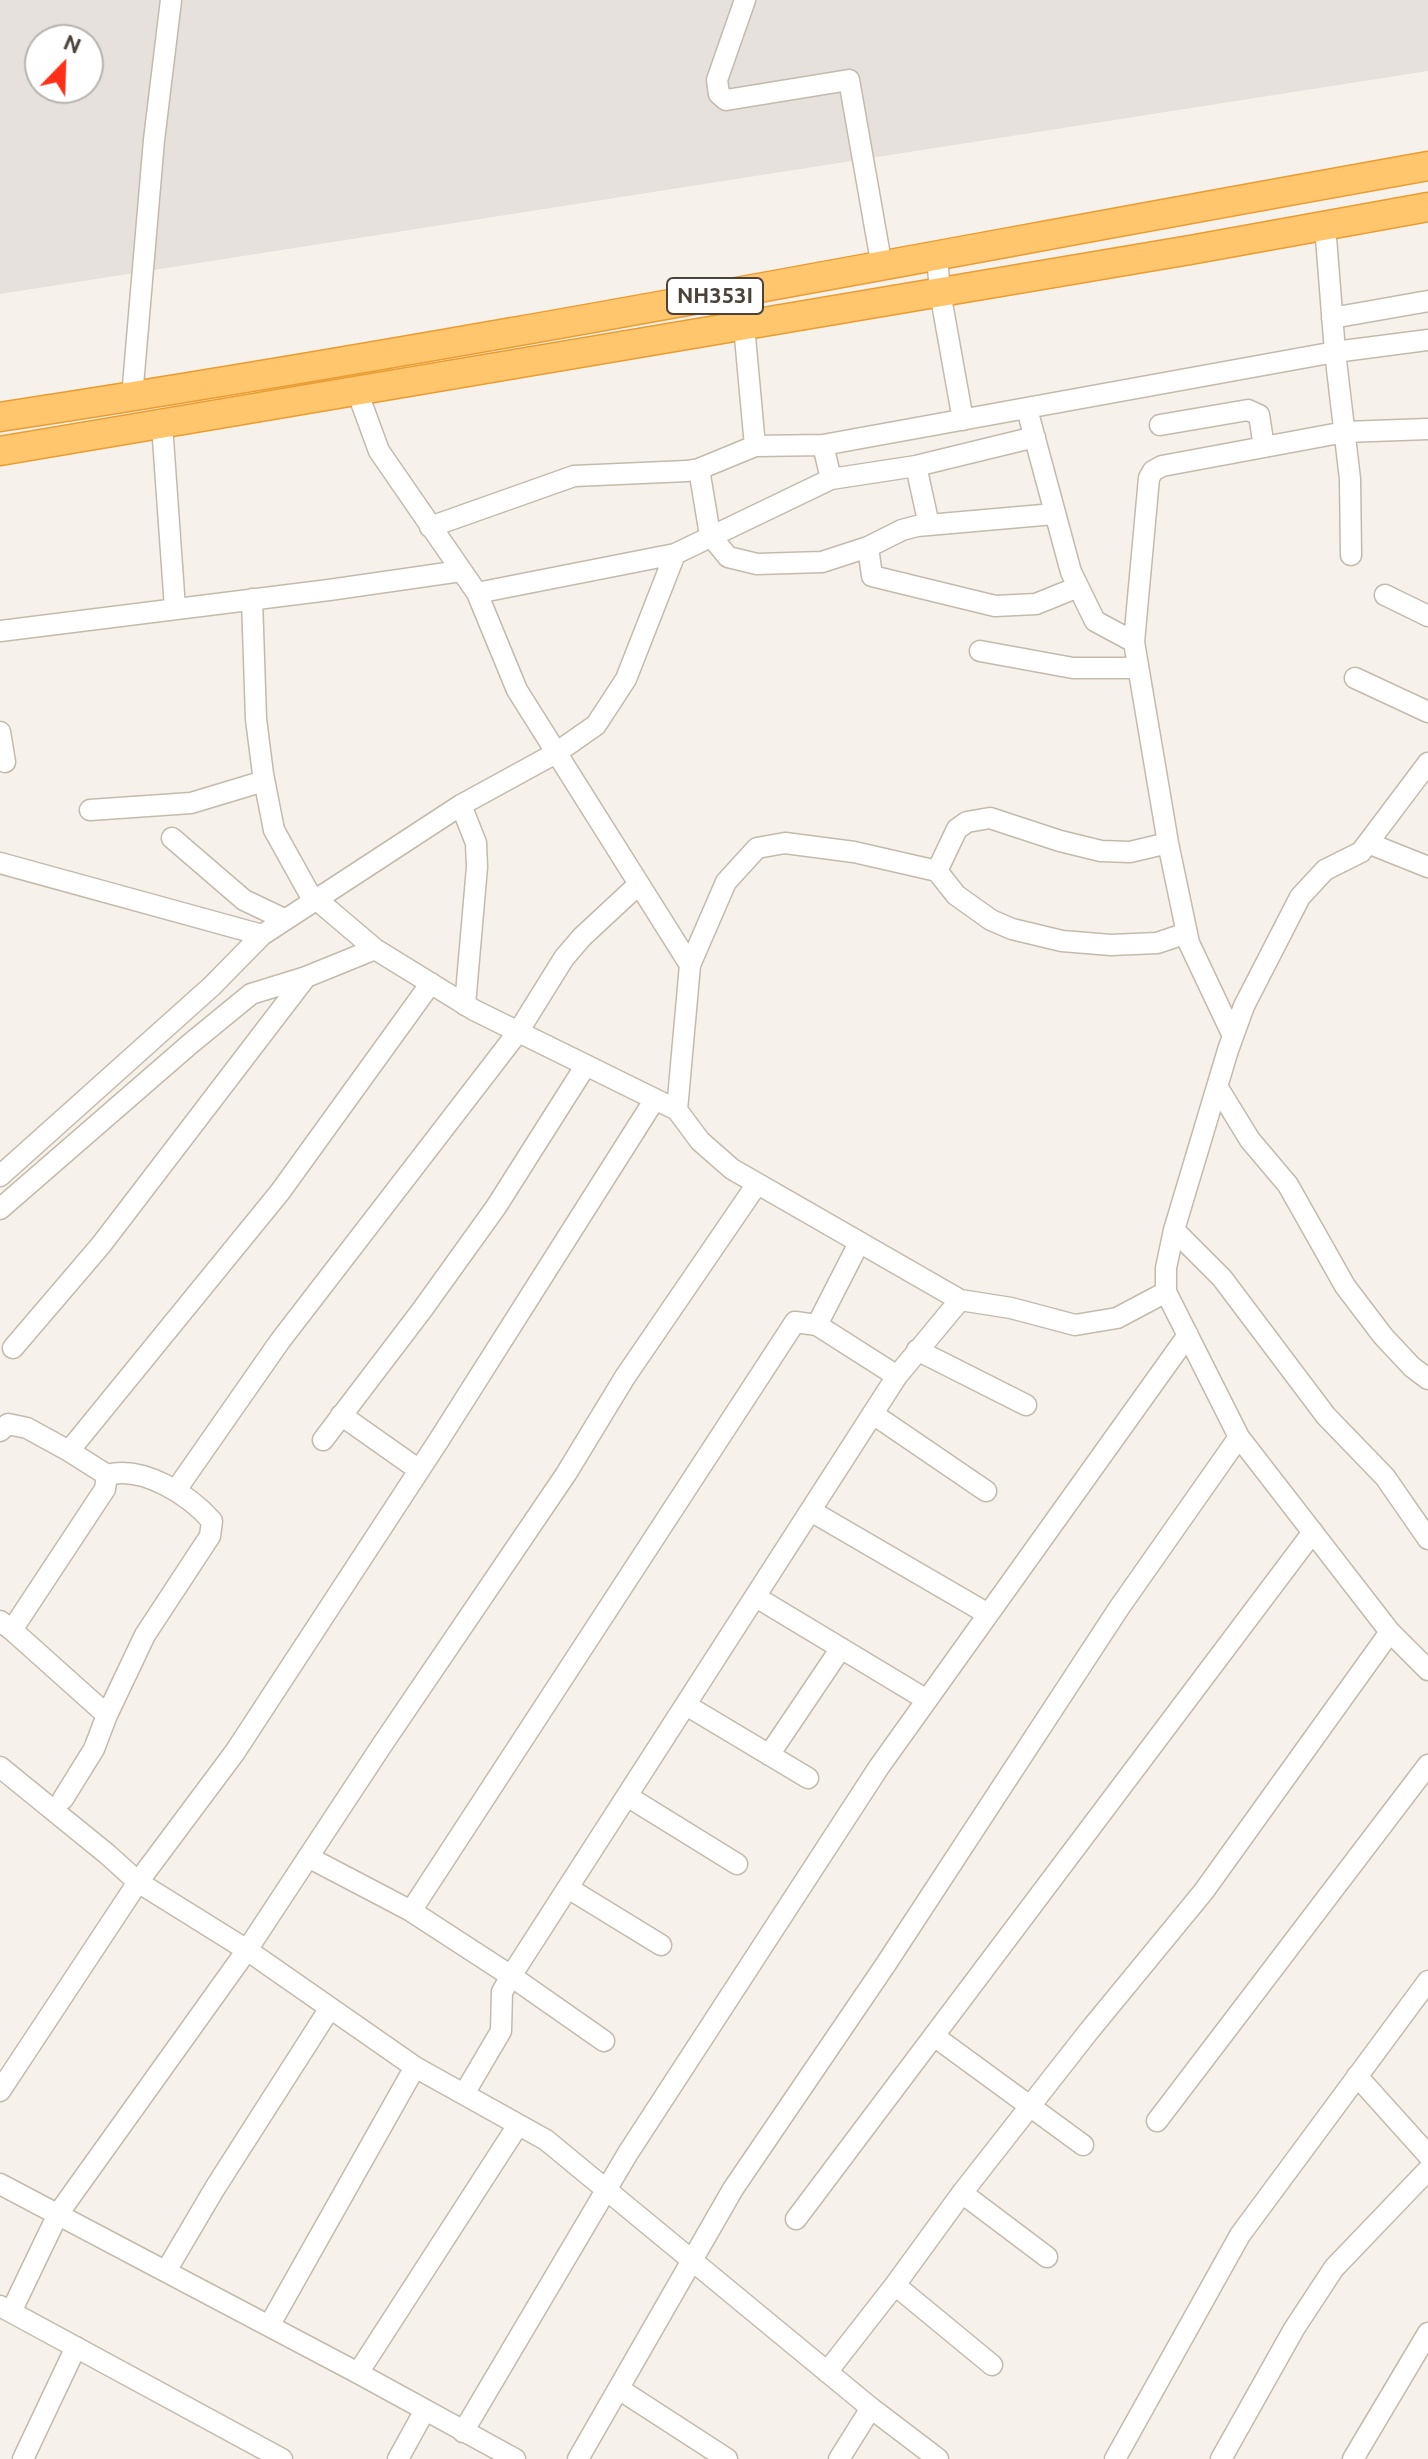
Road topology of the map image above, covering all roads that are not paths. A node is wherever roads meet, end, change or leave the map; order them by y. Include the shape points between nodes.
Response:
1 (171, 0) edge
2 (745, 0) edge
3 (1428, 166) edge
4 (1428, 207) edge
5 (1325, 225) junction
6 (937, 256) junction
7 (882, 267) junction
8 (940, 292) junction
9 (1428, 301) edge
10 (1332, 318) junction
11 (744, 326) junction
12 (1428, 340) edge
13 (1335, 352) junction
14 (357, 391) junction
15 (132, 397) junction
16 (1027, 409) junction
17 (0, 417) edge
18 (963, 420) junction
19 (162, 425) junction
20 (1160, 425) dead end
21 (1428, 429) edge
22 (1345, 432) junction
23 (1035, 437) junction
24 (823, 445) junction
25 (755, 446) junction
26 (1264, 447) junction
27 (0, 451) edge
28 (916, 466) junction
29 (699, 469) junction
30 (831, 479) junction
31 (1054, 514) junction
32 (929, 525) junction
33 (430, 527) junction
34 (710, 535) junction
35 (868, 547) junction
36 (675, 554) junction
37 (1351, 555) dead end
38 (461, 571) junction
39 (1078, 587) junction
40 (477, 593) junction
41 (1385, 595) dead end
42 (252, 599) junction
43 (175, 608) junction
44 (1428, 616) edge
45 (0, 631) edge
46 (1134, 642) junction
47 (980, 651) dead end
48 (1138, 668) junction
49 (1355, 678) dead end
50 (1428, 712) edge
51 (0, 732) edge
52 (556, 753) junction
53 (5, 762) dead end
54 (1428, 763) edge
55 (264, 781) junction
56 (461, 805) junction
57 (90, 810) dead end
58 (172, 838) dead end
59 (1168, 843) junction
60 (1368, 843) junction
61 (0, 863) edge
62 (1428, 867) edge
63 (937, 871) junction
64 (639, 884) junction
65 (317, 899) junction
66 (284, 919) junction
67 (1187, 933) junction
68 (262, 935) junction
69 (375, 949) junction
70 (690, 965) junction
71 (306, 977) junction
72 (431, 983) junction
73 (465, 1005) junction
74 (518, 1032) junction
75 (1233, 1036) junction
76 (586, 1065) junction
77 (1218, 1088) junction
78 (655, 1099) junction
79 (677, 1110) junction
80 (0, 1176) edge
81 (757, 1184) junction
82 (0, 1209) edge
83 (1174, 1230) junction
84 (859, 1243) junction
85 (1166, 1292) junction
86 (960, 1300) junction
87 (817, 1325) junction
88 (1188, 1335) junction
89 (13, 1348) dead end
90 (917, 1350) junction
91 (897, 1376) junction
92 (1428, 1379) edge
93 (1026, 1405) dead end
94 (873, 1414) junction
95 (341, 1415) junction
96 (0, 1431) edge
97 (1239, 1437) junction
98 (323, 1440) dead end
99 (69, 1451) junction
100 (419, 1470) junction
101 (107, 1475) junction
102 (176, 1490) junction
103 (986, 1491) dead end
104 (811, 1511) junction
105 (1313, 1532) junction
106 (1428, 1539) edge
107 (756, 1597) junction
108 (988, 1614) junction
109 (6, 1626) edge
110 (1390, 1632) junction
111 (841, 1648) junction
112 (1428, 1670) edge
113 (927, 1700) junction
114 (686, 1705) junction
115 (107, 1715) junction
116 (769, 1755) junction
117 (1428, 1765) edge
118 (0, 1767) edge
119 (808, 1778) dead end
120 (627, 1796) junction
121 (63, 1799) dead end
122 (308, 1857) junction
123 (737, 1864) dead end
124 (138, 1882) junction
125 (568, 1888) junction
126 (411, 1911) junction
127 (661, 1945) dead end
128 (247, 1950) junction
129 (511, 1976) junction
130 (1426, 1987) edge
131 (330, 2008) junction
132 (934, 2036) junction
133 (604, 2041) dead end
134 (415, 2067) junction
135 (1357, 2076) junction
136 (0, 2091) edge
137 (464, 2094) junction
138 (1030, 2106) junction
139 (1157, 2121) dead end
140 (518, 2125) junction
141 (1083, 2145) dead end
142 (1428, 2155) edge
143 (1428, 2170) edge
144 (0, 2184) edge
145 (606, 2190) junction
146 (962, 2193) junction
147 (58, 2214) junction
148 (796, 2219) dead end
149 (1047, 2257) dead end
150 (692, 2261) junction
151 (166, 2271) junction
152 (895, 2285) junction
153 (6, 2309) edge
154 (269, 2326) junction
155 (1428, 2333) edge
156 (76, 2347) junction
157 (992, 2365) dead end
158 (827, 2372) junction
159 (358, 2373) junction
160 (619, 2389) junction
161 (871, 2408) junction
162 (425, 2410) junction
163 (463, 2432) junction
164 (275, 2457) edge
165 (23, 2459) edge
166 (398, 2459) edge
167 (515, 2459) edge
168 (578, 2459) edge
169 (727, 2459) edge
170 (839, 2459) edge
171 (938, 2459) edge
172 (1115, 2459) edge
173 (1221, 2459) edge
174 (1353, 2459) edge

1 - 15 street
2 - 7 street via 717,80 719,94 726,100 849,80
3 - 6 highway, NH353I
4 - 5 highway, NH353I
5 - 8 highway, NH353I
5 - 10 street
6 - 7 highway, NH353I
6 - 8 street
7 - 15 highway, NH353I
8 - 11 highway, NH353I
8 - 18 street
9 - 10 street
10 - 13 street
11 - 14 highway, NH353I
11 - 25 street
12 - 13 street
13 - 16 street
13 - 22 street
14 - 19 highway, NH353I
14 - 33 street via 379,451
15 - 17 highway, NH353I
16 - 18 street
16 - 23 street
18 - 24 street
19 - 27 highway, NH353I
19 - 43 street
20 - 26 street via 1248,410 1259,415
21 - 22 street
22 - 26 street
22 - 37 street
23 - 28 street
23 - 31 street
24 - 25 street
24 - 30 street
25 - 29 street
26 - 46 street via 1153,471
28 - 30 street
28 - 32 street
29 - 33 street via 574,476
29 - 34 street
30 - 34 street
31 - 32 street
31 - 39 street
32 - 35 street via 902,530
33 - 38 street
34 - 35 street via 728,557 757,564 822,562
34 - 36 street
35 - 39 street via 872,576 995,606 1036,604
36 - 40 street
36 - 52 street via 626,679 596,725
38 - 40 street
38 - 42 street
39 - 46 street via 1095,621
40 - 52 street via 517,690
41 - 44 street
42 - 43 street
42 - 55 street
43 - 45 street
46 - 48 street
47 - 48 street via 1073,668
48 - 59 street
49 - 50 street
51 - 53 street
52 - 56 street
52 - 64 street
54 - 60 street
55 - 57 street via 191,803
55 - 65 street via 274,830
56 - 65 street
56 - 73 street via 476,843 477,867
58 - 66 street via 244,900
59 - 63 street via 1130,852 1101,851 990,818 957,829
59 - 67 street
60 - 62 street
60 - 75 street via 1325,870 1300,897
61 - 68 street
63 - 67 street via 956,895 1012,929 1111,945 1157,943
63 - 70 street via 785,843 757,848 726,882
64 - 70 street
64 - 74 street via 572,948
65 - 66 street
65 - 69 street
66 - 68 street
67 - 75 street
68 - 80 street
69 - 71 street
69 - 72 street
70 - 79 street
71 - 82 street via 251,994
71 - 89 street via 101,1245
72 - 73 street
72 - 99 street via 280,1192
73 - 74 street
74 - 76 street
74 - 102 street via 280,1341
75 - 77 street
76 - 78 street
76 - 95 street via 496,1207
77 - 83 street
77 - 92 street via 1250,1140 1288,1185 1345,1286 1383,1336
78 - 79 street
78 - 100 street
79 - 81 street via 700,1141
81 - 84 street
81 - 122 street
83 - 85 street
83 - 106 street via 1222,1278 1326,1416 1385,1477
84 - 86 street
84 - 87 street
85 - 86 street via 1117,1318 1075,1325
85 - 88 street
86 - 90 street
87 - 91 street
87 - 126 street via 795,1322
88 - 97 street
88 - 108 street
90 - 91 street
90 - 93 street
91 - 94 street
94 - 103 street
94 - 104 street
95 - 98 street
95 - 100 street
96 - 99 street via 8,1424 27,1428
97 - 105 street
97 - 150 street via 1119,1608 733,2189
99 - 101 street
100 - 124 street via 235,1752
101 - 102 street via 137,1474
101 - 109 street via 105,1489
102 - 115 street via 212,1521 210,1536 145,1635
104 - 107 street
104 - 108 street
105 - 110 street
105 - 132 street
107 - 111 street
107 - 114 street
108 - 113 street
109 - 115 street
110 - 112 street
110 - 138 street via 1204,1891
111 - 113 street
111 - 116 street
113 - 145 street
114 - 116 street
114 - 120 street
115 - 121 street via 94,1749
116 - 119 street
117 - 139 street
118 - 124 street
120 - 123 street
120 - 125 street
122 - 126 street
122 - 128 street
124 - 128 street
124 - 136 street
125 - 127 street
125 - 129 street
126 - 129 street
128 - 131 street
128 - 147 street
129 - 133 street
129 - 137 street via 502,1992 501,2031
130 - 135 street
131 - 134 street
131 - 151 street
132 - 138 street
132 - 148 street
134 - 137 street
134 - 154 street
135 - 142 street
135 - 172 street via 1240,2235
137 - 140 street
138 - 141 street
138 - 146 street
140 - 145 street via 546,2140
140 - 159 street
143 - 173 street via 1334,2268
144 - 147 street
145 - 150 street
145 - 163 street
146 - 149 street
146 - 152 street
147 - 151 street
147 - 153 street
150 - 158 street
150 - 160 street
151 - 154 street
152 - 157 street
152 - 158 street
153 - 156 street
154 - 159 street
155 - 174 street
156 - 164 street
156 - 165 street
158 - 161 street
159 - 162 street
160 - 168 street
160 - 169 street
161 - 170 street
161 - 171 street
162 - 163 street
162 - 166 street
163 - 167 street

